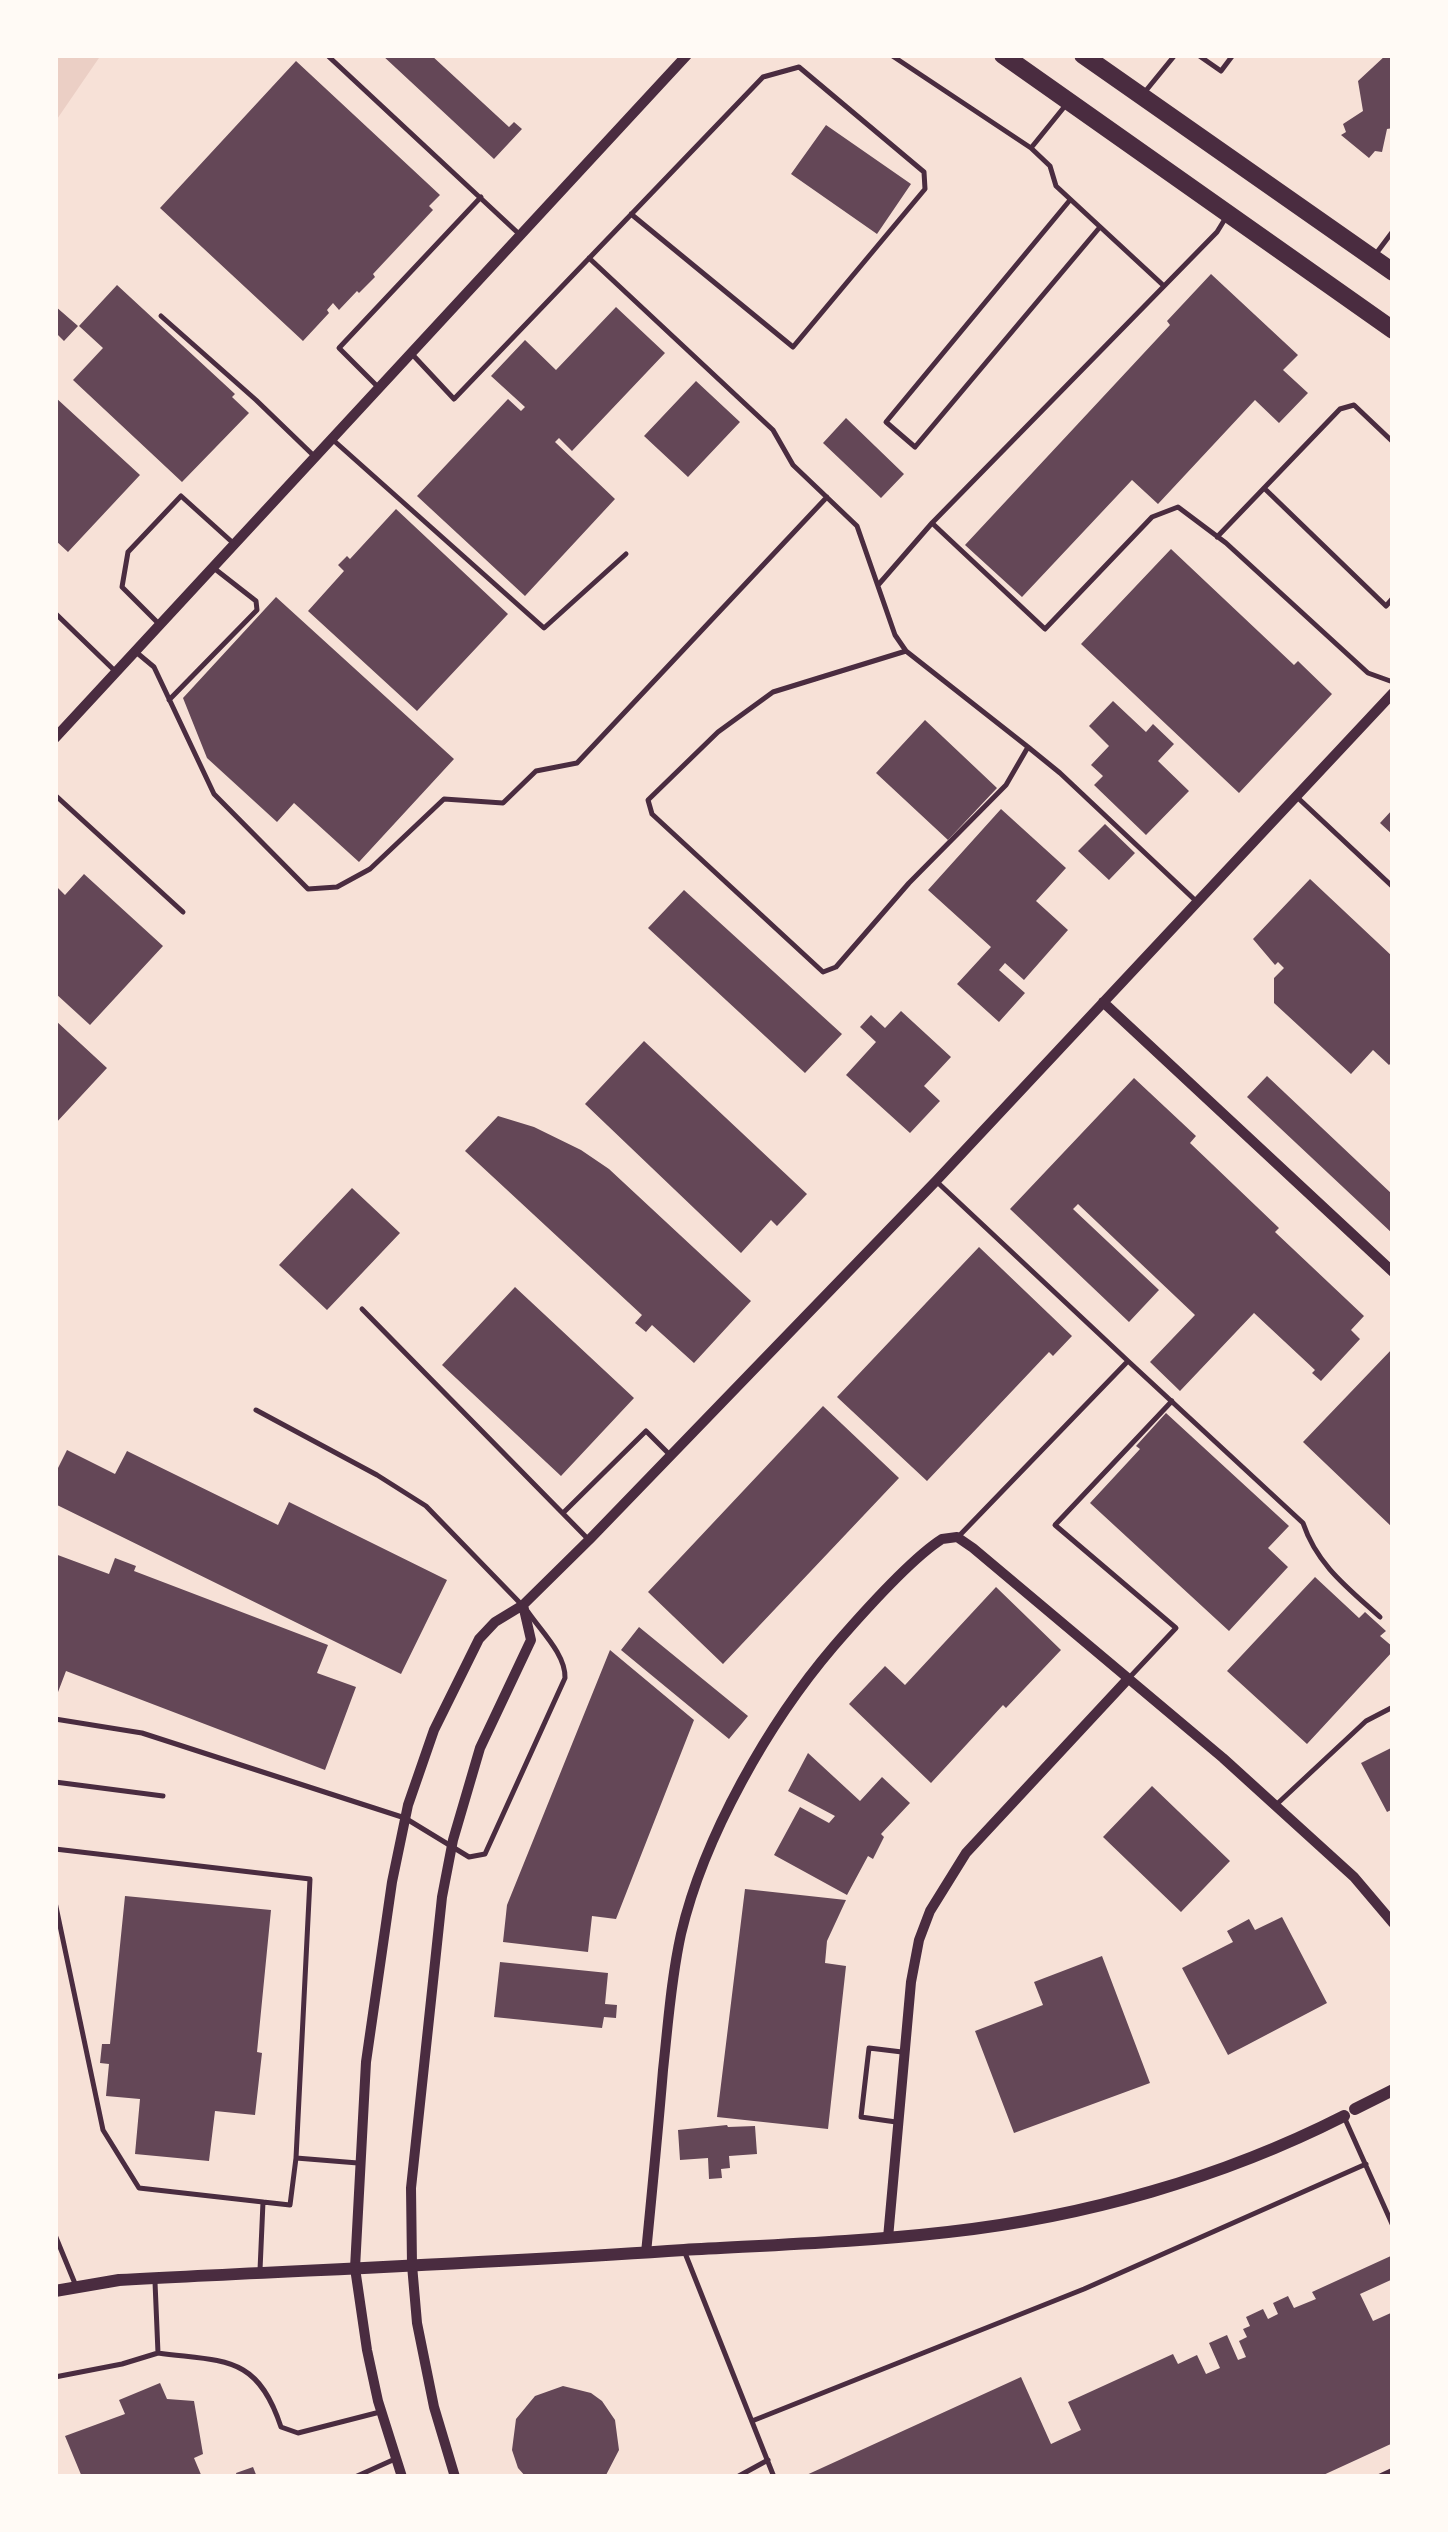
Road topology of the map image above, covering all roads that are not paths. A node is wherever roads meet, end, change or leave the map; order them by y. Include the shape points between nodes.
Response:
1 (328, 55) edge
2 (687, 55) edge
3 (892, 55) edge
4 (1002, 55) edge
5 (1083, 55) edge
6 (1175, 55) edge
7 (1198, 55) edge
8 (1233, 55) edge
9 (1142, 96) junction
10 (1069, 101) junction
11 (1031, 148) junction
12 (481, 197) junction
13 (1070, 200) junction
14 (1229, 212) junction
15 (631, 214) junction
16 (1100, 228) junction
17 (1393, 231) edge
18 (520, 235) junction
19 (589, 258) junction
20 (1373, 258) junction
21 (1393, 272) edge
22 (1164, 286) junction
23 (162, 316) dead end
24 (1393, 330) edge
25 (411, 354) junction
26 (379, 388) junction
27 (332, 439) junction
28 (1393, 442) edge
29 (315, 457) junction
30 (1264, 488) junction
31 (827, 497) junction
32 (932, 523) junction
33 (1217, 537) junction
34 (234, 544) junction
35 (626, 554) dead end
36 (213, 567) junction
37 (878, 584) junction
38 (1393, 598) edge
39 (55, 614) edge
40 (62, 620) junction
41 (160, 625) junction
42 (55, 628) edge
43 (135, 651) junction
44 (906, 652) junction
45 (116, 672) junction
46 (1393, 682) edge
47 (1393, 692) edge
48 (169, 700) junction
49 (55, 738) edge
50 (1028, 746) junction
51 (55, 795) edge
52 (1296, 796) junction
53 (1393, 887) edge
54 (1197, 902) junction
55 (183, 912) dead end
56 (1103, 1002) junction
57 (936, 1182) junction
58 (1393, 1272) edge
59 (362, 1309) dead end
60 (1128, 1361) junction
61 (1172, 1402) junction
62 (256, 1410) dead end
63 (670, 1456) junction
64 (564, 1513) junction
65 (957, 1537) junction
66 (590, 1540) junction
67 (522, 1605) junction
68 (1380, 1617) dead end
69 (1127, 1680) junction
70 (1393, 1707) edge
71 (55, 1719) edge
72 (55, 1782) edge
73 (163, 1796) dead end
74 (1275, 1806) junction
75 (405, 1818) junction
76 (452, 1847) junction
77 (55, 1849) edge
78 (55, 1902) edge
79 (1393, 1923) edge
80 (905, 2053) junction
81 (1393, 2090) edge
82 (1350, 2113) junction
83 (899, 2122) junction
84 (296, 2158) junction
85 (361, 2163) junction
86 (1366, 2164) junction
87 (263, 2202) junction
88 (1393, 2226) edge
89 (55, 2235) edge
90 (888, 2238) junction
91 (684, 2250) junction
92 (646, 2253) junction
93 (412, 2265) junction
94 (355, 2268) junction
95 (260, 2273) junction
96 (155, 2278) junction
97 (76, 2286) junction
98 (55, 2291) edge
99 (158, 2353) junction
100 (55, 2377) edge
101 (381, 2412) junction
102 (752, 2421) junction
103 (396, 2459) junction
104 (768, 2460) junction
105 (1393, 2470) edge
106 (355, 2477) edge
107 (402, 2477) edge
108 (455, 2477) edge
109 (737, 2477) edge
110 (774, 2477) edge
111 (1378, 2477) edge

1 - 12 lane
2 - 18 street
3 - 11 lane
4 - 10 highway
5 - 9 highway
6 - 9 lane
7 - 8 lane via 1221,72
9 - 20 highway
10 - 11 lane
10 - 14 highway
11 - 13 lane
12 - 18 lane
12 - 26 lane via 339,348
13 - 16 lane
13 - 16 lane via 886,422 915,448
14 - 22 lane
14 - 24 highway
15 - 15 lane via 763,76 799,67 924,172 924,188 793,347
15 - 19 lane
16 - 22 lane
17 - 20 lane
18 - 25 street
19 - 25 lane via 454,398
19 - 31 lane via 773,430 793,465
20 - 21 highway
22 - 32 lane
23 - 29 lane
25 - 26 street
26 - 27 street
27 - 29 street
27 - 35 lane via 544,628
28 - 30 lane via 1354,405 1340,409
29 - 34 street
30 - 33 lane
30 - 38 lane via 1386,606
31 - 37 lane via 857,526
31 - 48 lane via 578,763 536,771 502,803 444,799 370,869 337,886 308,889 214,794
32 - 33 lane via 1044,629 1152,517 1178,508
32 - 37 lane
33 - 46 lane via 1368,674
34 - 36 street
34 - 41 lane via 181,496 128,552 122,587
36 - 41 street
36 - 48 lane via 256,601 257,610
37 - 44 lane
39 - 40 lane
40 - 42 lane
40 - 45 lane
41 - 43 street
43 - 45 street
43 - 48 lane via 154,667
44 - 50 lane
44 - 50 lane via 773,692 718,732 648,800 652,814 823,972 836,967 1006,784
45 - 49 street
47 - 52 street
50 - 54 lane
51 - 55 lane
52 - 53 lane
52 - 54 street
54 - 56 street
56 - 57 street
56 - 58 street
57 - 60 lane
57 - 63 street
59 - 64 lane
60 - 61 lane
60 - 65 lane
61 - 68 lane via 1303,1523 1323,1565
61 - 69 lane via 1055,1525 1176,1628
62 - 67 lane via 426,1506
63 - 64 lane via 646,1431
63 - 66 street
64 - 66 lane
65 - 69 street
65 - 92 street via 934,1544 817,1666 760,1747 724,1819 680,1936
66 - 67 street
67 - 75 street via 479,1639 434,1730
67 - 76 street via 531,1640 480,1748
67 - 76 lane via 560,1658 565,1678 489,1848 469,1857
69 - 74 street
69 - 80 street via 966,1853 944,1887 919,1940
70 - 74 lane via 1366,1720
71 - 75 lane via 142,1733
72 - 73 lane
74 - 79 street via 1354,1877
75 - 76 lane
75 - 85 street via 366,2062
76 - 93 street via 410,2188
77 - 84 lane via 310,1878
78 - 87 lane via 103,2130 138,2188
80 - 83 street
80 - 83 lane via 869,2048 861,2118
81 - 82 street
82 - 86 lane
82 - 90 street via 1250,2157 1116,2200
83 - 90 street
84 - 85 lane
84 - 87 lane via 290,2205
85 - 94 street
86 - 88 lane
86 - 102 lane via 1084,2290
87 - 95 lane
89 - 97 lane
90 - 91 street
91 - 92 street
91 - 102 lane
92 - 93 street
93 - 94 street
93 - 108 street via 425,2369
94 - 95 street
94 - 101 street
95 - 96 street
96 - 97 street
96 - 99 lane
97 - 98 street
99 - 100 lane
99 - 101 lane via 236,2364 272,2399 281,2427 298,2433
101 - 103 street
102 - 104 lane
103 - 106 lane
103 - 107 street
104 - 109 lane
104 - 110 lane
105 - 111 lane

